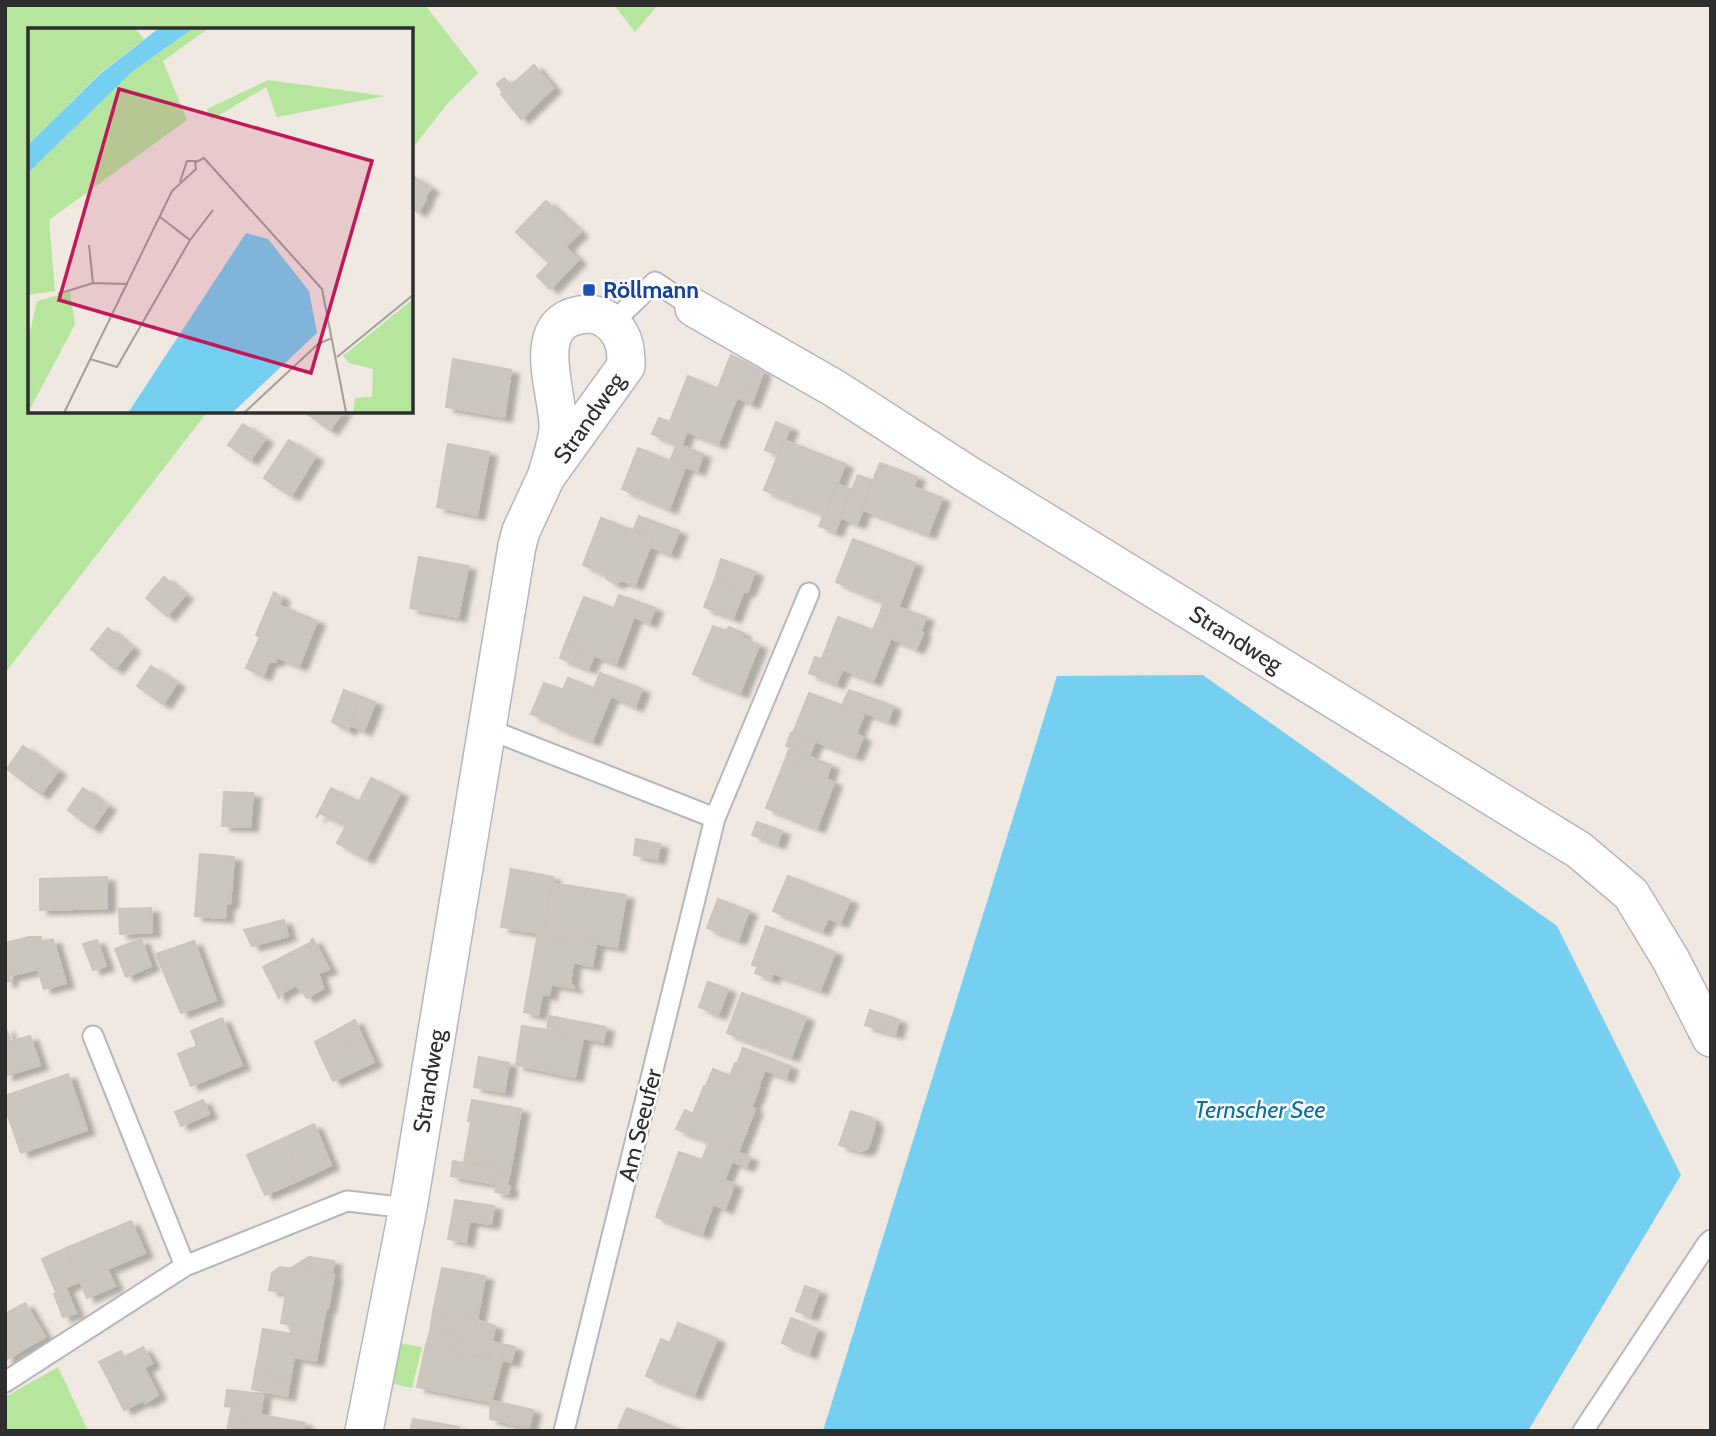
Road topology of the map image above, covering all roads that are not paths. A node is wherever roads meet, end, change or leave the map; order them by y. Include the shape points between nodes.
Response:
1 (694, 308) joint
2 (612, 323) junction
3 (546, 477) junction
4 (809, 593) dead end
5 (488, 729) junction
6 (715, 818) junction
7 (93, 1036) dead end
8 (1711, 1038) edge
9 (408, 1208) junction
10 (1711, 1240) edge
11 (185, 1266) junction
12 (5, 1382) edge
13 (364, 1431) edge
14 (564, 1431) edge
15 (1583, 1431) edge

1 - 2 lane via 655,282
1 - 8 street, Strandweg via 834,388 1579,850 1630,894
2 - 3 street, Strandweg via 626,347 626,366
2 - 3 street, Strandweg via 581,314 562,322 554,332 550,357 558,426
3 - 5 street, Strandweg via 521,531
4 - 6 lane
5 - 6 lane
5 - 9 street, Strandweg
6 - 14 lane, Am Seeufer
7 - 11 lane
9 - 11 lane via 347,1201
9 - 13 street, Strandweg
10 - 15 lane
11 - 12 lane

